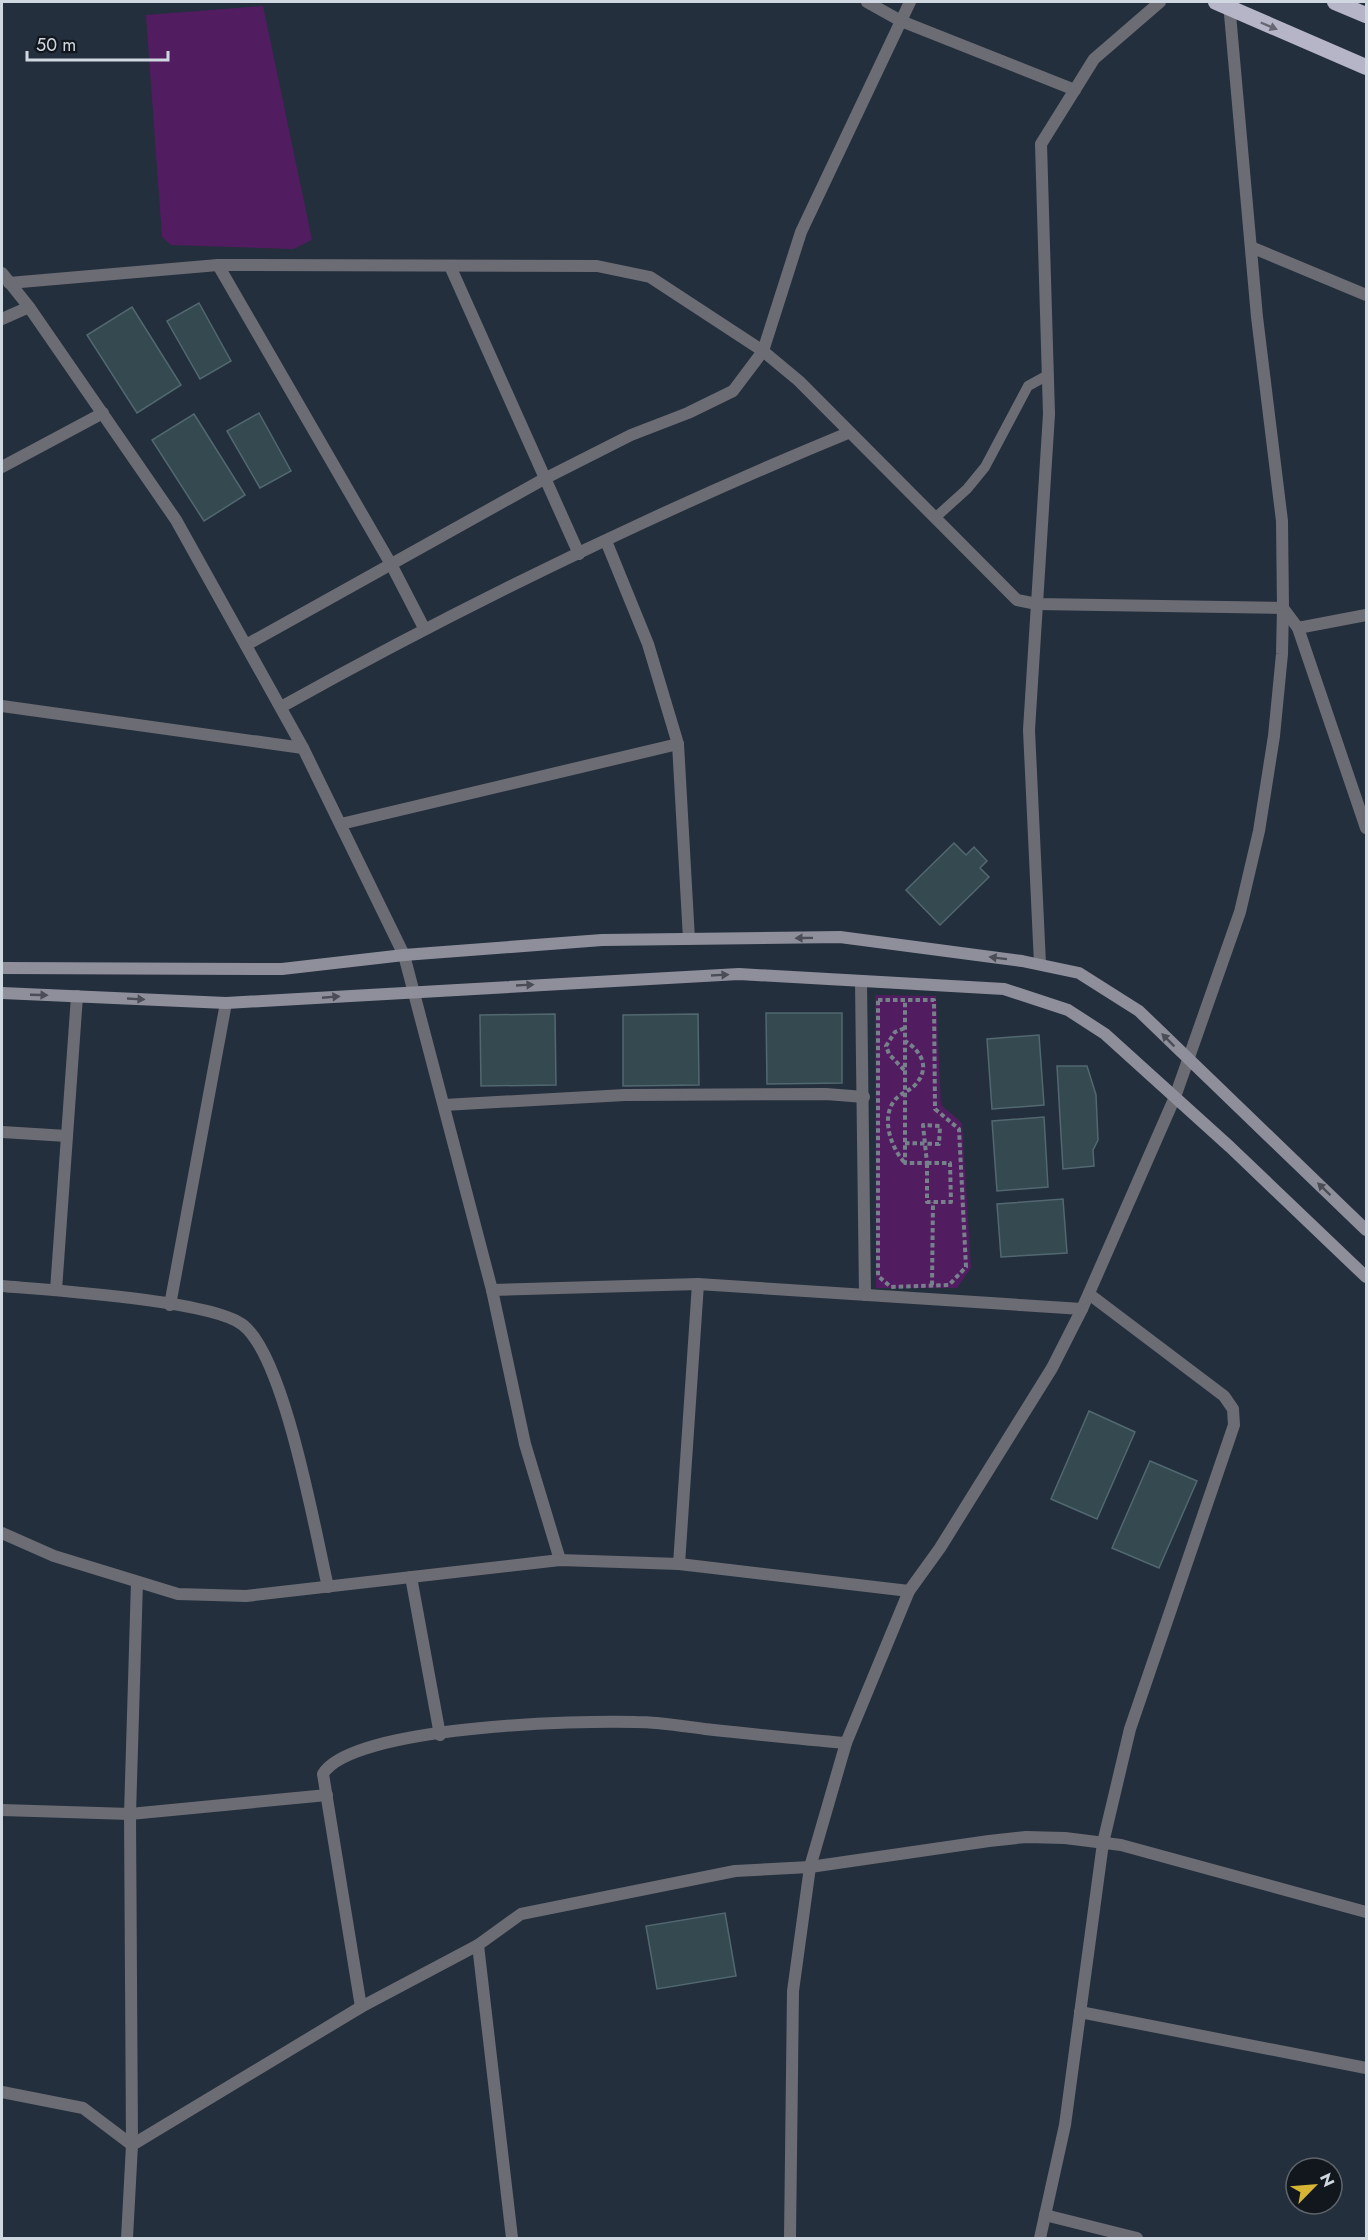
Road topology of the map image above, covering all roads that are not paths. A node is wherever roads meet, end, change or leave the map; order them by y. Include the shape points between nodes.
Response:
1 (867, 2) edge
2 (910, 2) edge
3 (1160, 2) edge
4 (1335, 2) edge
5 (1224, 4) edge
6 (1366, 15) edge
7 (901, 21) junction
8 (1366, 67) edge
9 (1075, 90) junction
10 (1251, 247) junction
11 (218, 265) junction
12 (450, 266) junction
13 (5, 278) edge
14 (1366, 295) edge
15 (29, 308) junction
16 (2, 319) edge
17 (763, 351) junction
18 (1048, 375) junction
19 (103, 413) junction
20 (848, 433) junction
21 (2, 467) edge
22 (544, 479) junction
23 (936, 517) junction
24 (606, 541) junction
25 (579, 554) junction
26 (392, 566) junction
27 (1037, 604) junction
28 (1283, 608) junction
29 (1366, 615) edge
30 (424, 628) junction
31 (1298, 628) junction
32 (246, 645) junction
33 (2, 706) edge
34 (280, 707) junction
35 (678, 744) junction
36 (303, 748) junction
37 (341, 824) junction
38 (1366, 828) edge
39 (689, 939) junction
40 (404, 955) junction
41 (1040, 964) junction
42 (2, 968) edge
43 (861, 982) junction
44 (415, 990) junction
45 (2, 993) edge
46 (78, 996) junction
47 (226, 1003) junction
48 (1187, 1059) junction
49 (864, 1097) junction
50 (1175, 1097) junction
51 (444, 1105) junction
52 (2, 1132) edge
53 (67, 1136) junction
54 (1366, 1230) edge
55 (1366, 1277) edge
56 (698, 1284) junction
57 (2, 1286) edge
58 (56, 1290) junction
59 (492, 1290) junction
60 (1089, 1294) junction
61 (865, 1295) junction
62 (170, 1305) junction
63 (1082, 1309) junction
64 (2, 1533) edge
65 (560, 1560) junction
66 (679, 1564) junction
67 (411, 1577) junction
68 (137, 1582) junction
69 (328, 1587) junction
70 (909, 1591) junction
71 (440, 1735) junction
72 (846, 1743) junction
73 (327, 1795) junction
74 (2, 1810) edge
75 (130, 1814) junction
76 (1103, 1843) junction
77 (810, 1867) junction
78 (1366, 1912) edge
79 (478, 1945) junction
80 (361, 2007) junction
81 (1080, 2012) junction
82 (1366, 2068) edge
83 (2, 2092) edge
84 (132, 2145) junction
85 (1045, 2215) junction
86 (127, 2238) edge
87 (512, 2238) edge
88 (790, 2238) edge
89 (1040, 2238) edge
90 (1137, 2238) edge

1 - 7 street
2 - 7 street
3 - 9 street via 1094,59
4 - 6 highway
5 -> 8 highway
5 - 10 street
7 - 9 street
7 - 17 street via 801,232
9 - 18 street via 1041,144
10 - 14 street
10 - 28 street via 1282,521
11 - 12 street
11 - 13 street
11 - 26 street
12 - 17 street via 597,266 650,277
12 - 22 street
13 - 15 street
15 - 16 street
15 - 19 street
17 - 20 street via 799,381
17 - 22 street via 733,391 688,414 631,435
18 - 23 lane via 1028,386 985,467
18 - 27 street
19 - 21 street
19 - 32 street via 176,520
20 - 23 street
20 - 24 street
22 - 25 street
22 - 26 street
23 - 27 street via 1017,600
24 - 25 street
24 - 35 street via 648,644
25 - 30 street
26 - 30 street
26 - 32 street
27 - 28 street
27 - 41 street via 1029,730
28 - 31 street
28 - 48 street via 1275,725 1259,831 1240,912
29 - 31 street
30 - 34 street
31 - 38 street
32 - 34 street
33 - 36 street
34 - 36 street
35 - 37 street
35 - 39 street
36 - 37 street
37 - 40 street
39 - 40 main road via 602,940
41 -> 39 main road via 840,937
40 - 42 main road via 282,969
40 - 44 street
48 -> 41 main road via 1139,1011 1079,973
44 -> 43 main road via 739,974
43 - 49 street
43 - 50 main road via 1004,989 1068,1010 1104,1034
47 -> 44 main road
44 - 51 street
45 -> 46 main road
46 -> 47 main road
46 - 53 street
47 - 62 street
48 - 50 street
54 -> 48 main road
49 - 51 street via 626,1095
49 - 61 street
50 - 55 main road
50 - 60 street
51 - 59 street
52 - 53 street
53 - 58 street
56 - 59 street
56 - 61 street
56 - 66 street
57 - 58 street
58 - 62 street
59 - 65 street via 525,1444
60 - 63 street
60 - 76 street via 1224,1396 1233,1408 1234,1425 1130,1729
61 - 63 street
62 - 69 street via 208,1309 243,1325 264,1355 285,1404
63 - 70 street via 1013,1432
64 - 68 street via 54,1556
65 - 66 street
65 - 67 street
66 - 70 street
67 - 69 street
67 - 71 street
68 - 69 street via 178,1594 223,1596
68 - 75 street
70 - 72 street
71 - 72 street via 510,1724 638,1722
71 - 73 street via 390,1742 340,1757 323,1774
72 - 77 street
73 - 75 street
73 - 80 street
74 - 75 street
75 - 84 street
76 - 77 street via 1026,1837
76 - 78 street
76 - 81 street
77 - 79 street via 735,1871 521,1914
77 - 88 street via 793,1991
79 - 80 street
79 - 87 street
80 - 84 street
81 - 82 street
81 - 85 street via 1065,2126
83 - 84 street via 83,2108
84 - 86 street
85 - 89 street
85 - 90 street

